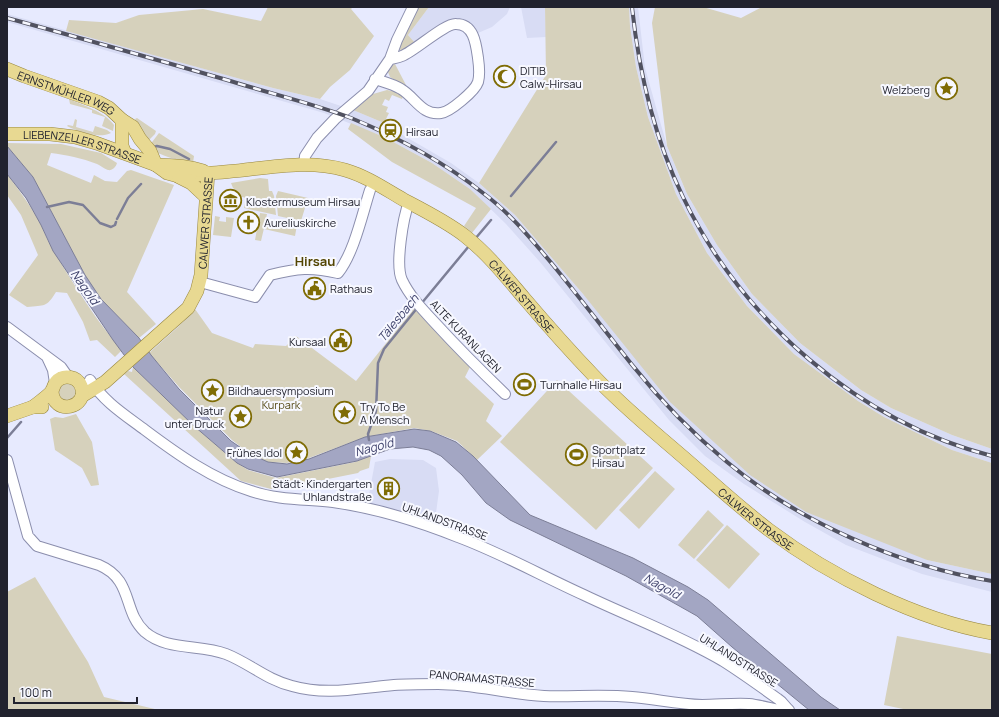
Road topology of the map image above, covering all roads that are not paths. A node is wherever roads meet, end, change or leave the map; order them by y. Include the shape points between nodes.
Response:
1 (413, 7) edge
2 (390, 58) junction
3 (7, 68) edge
4 (375, 79) junction
5 (122, 120) junction
6 (11, 134) edge
7 (137, 134) junction
8 (125, 153) junction
9 (156, 165) junction
10 (304, 165) junction
11 (208, 173) junction
12 (178, 176) junction
13 (370, 190) dead end
14 (206, 197) junction
15 (409, 202) junction
16 (200, 282) junction
17 (7, 327) edge
18 (48, 357) junction
19 (83, 382) junction
20 (54, 386) junction
21 (505, 394) dead end
22 (58, 404) junction
23 (33, 407) junction
24 (7, 416) edge
25 (7, 460) edge
26 (992, 632) edge
27 (783, 709) edge

1 - 2 street
2 - 4 street
2 - 4 street via 401,57 450,24 462,24 474,37 477,45 478,83 464,100 442,113 422,108 401,88
3 - 5 main road, ERNSTMÜHLER WEG via 98,102
4 - 10 street via 368,91 317,138 305,156
5 - 7 main road, ERNSTMÜHLER WEG via 133,127
5 - 8 main road, ERNSTMÜHLER WEG via 122,146
6 - 8 main road, LIEBENZELLER STRASSE via 67,136 96,142
7 - 8 main road via 133,145
7 - 9 main road, ERNSTMÜHLER WEG via 150,151
8 - 9 main road, LIEBENZELLER STRASSE
9 - 11 main road, LIEBENZELLER STRASSE via 195,168
9 - 12 main road, LIEBENZELLER STRASSE via 167,173
10 - 11 main road, CALWER STRASSE
10 - 15 main road, CALWER STRASSE via 332,166 358,175
11 - 12 main road, LIEBENZELLER STRASSE
11 - 14 main road, CALWER STRASSE
12 - 14 main road via 191,183
13 - 16 street via 345,265 338,273 318,268 293,269 270,275 255,297
14 - 16 main road, CALWER STRASSE
15 - 21 street, ALTE KURANLAGEN via 401,234 402,279 424,311
15 - 26 main road, CALWER STRASSE via 464,235 480,249 572,353 622,404 769,530 845,578 895,602 927,616 974,630
16 - 19 main road, CALWER STRASSE via 188,308 119,369
17 - 18 street
18 - 19 street
18 - 20 street via 53,370
19 - 20 main road via 61,378
19 - 22 main road via 82,396 74,406
19 - 27 street, UHLANDSTRASSE via 155,438 228,483 281,498 352,506 414,521 459,537 513,560 703,651 781,701
20 - 22 main road via 53,398
20 - 23 main road
22 - 23 main road
23 - 24 main road
25 - 27 street, PANORAMASTRASSE via 28,536 37,546 105,567 120,581 133,613 144,631 152,637 164,643 225,654 279,682 316,692 441,684 543,696 618,696 701,704 752,704

